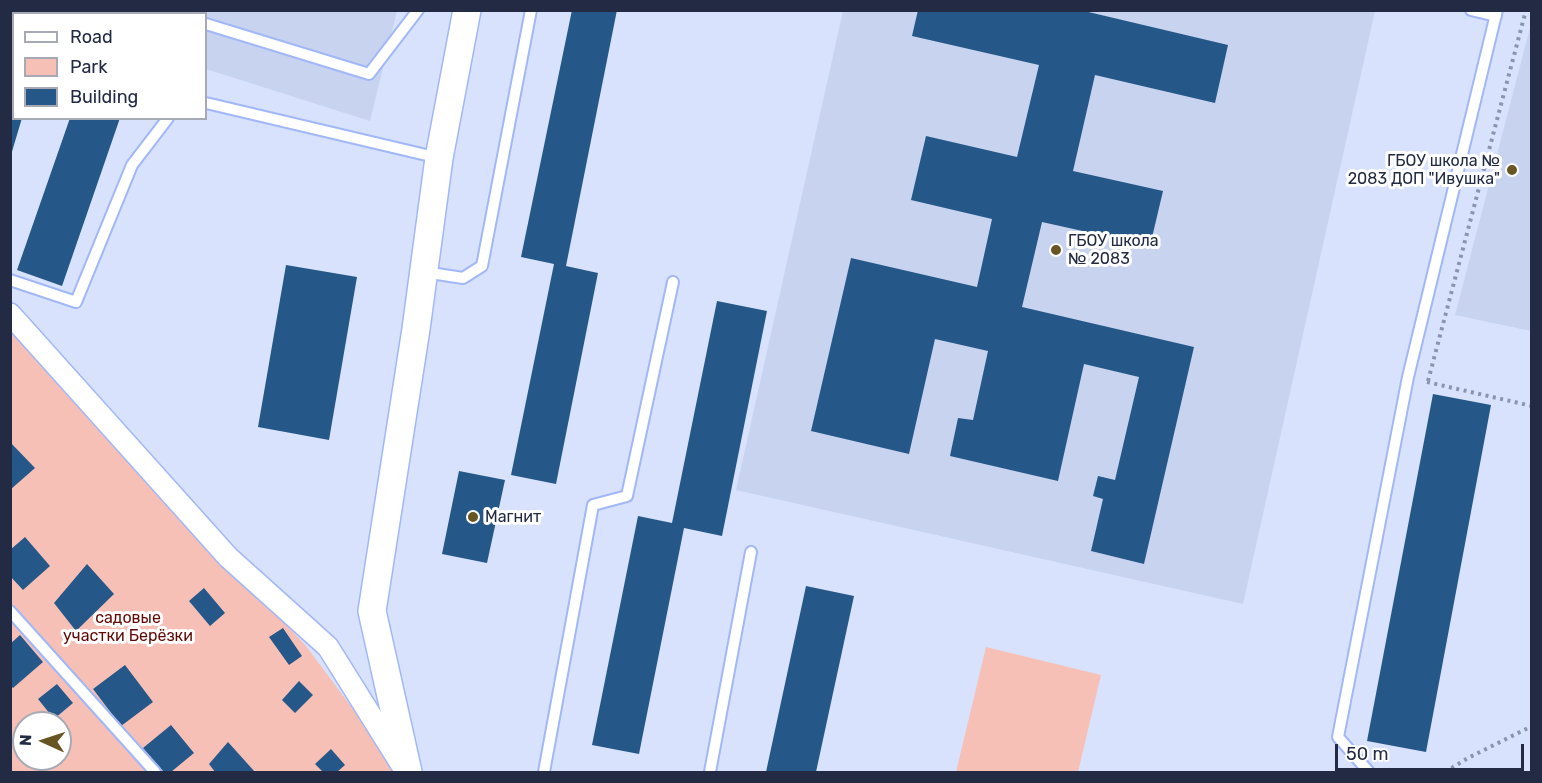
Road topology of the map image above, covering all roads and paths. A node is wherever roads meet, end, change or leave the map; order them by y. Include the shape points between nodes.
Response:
1 (418, 10) edge
2 (467, 10) edge
3 (531, 10) edge
4 (1471, 10) edge
5 (1526, 10) edge
6 (1497, 13) edge
7 (207, 24) edge
8 (207, 103) edge
9 (166, 120) edge
10 (439, 158) junction
11 (424, 272) junction
12 (10, 280) edge
13 (673, 282) dead end
14 (10, 314) edge
15 (1408, 377) junction
16 (1427, 382) junction
17 (1532, 406) edge
18 (751, 552) dead end
19 (10, 611) edge
20 (1532, 726) edge
21 (155, 772) edge
22 (407, 772) edge
23 (544, 772) edge
24 (710, 772) edge
25 (1369, 772) edge
26 (1444, 772) edge

1 - 7 lane via 369,74
2 - 10 street
3 - 11 lane via 482,266 463,278
4 - 6 lane
5 - 16 path
6 - 15 lane
8 - 10 lane
9 - 12 lane via 132,165 76,302
10 - 11 street
11 - 22 street via 372,611
13 - 23 lane via 627,496 593,505
14 - 22 street via 228,557 328,646
15 - 16 path
15 - 25 lane via 1338,737
16 - 17 path
18 - 24 lane
19 - 21 lane
20 - 26 path

